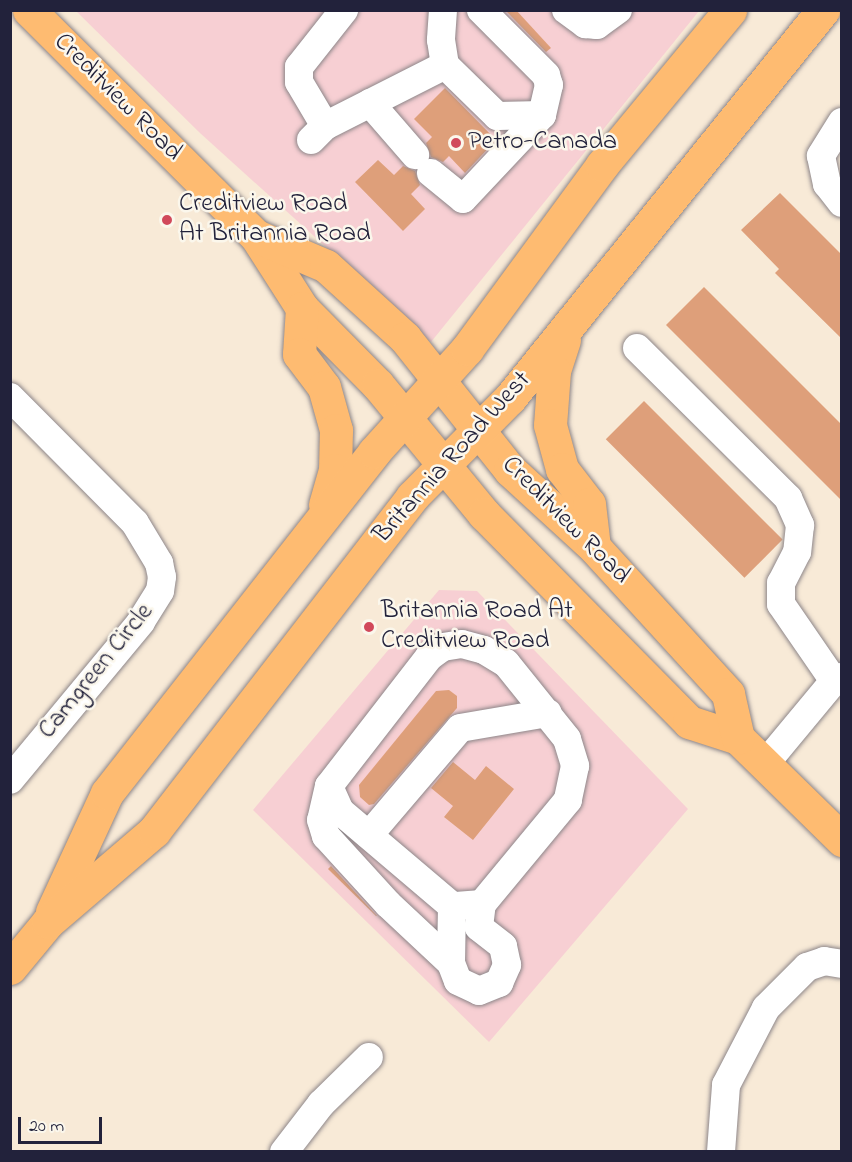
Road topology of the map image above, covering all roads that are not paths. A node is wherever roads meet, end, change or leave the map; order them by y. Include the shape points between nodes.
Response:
1 (29, 10) edge
2 (344, 10) edge
3 (443, 10) edge
4 (481, 10) edge
5 (566, 10) edge
6 (618, 10) edge
7 (730, 10) edge
8 (823, 10) edge
9 (446, 65) junction
10 (370, 103) junction
11 (542, 115) junction
12 (842, 122) edge
13 (842, 203) edge
14 (256, 236) junction
15 (302, 308) junction
16 (571, 321) junction
17 (638, 348) dead end
18 (438, 380) junction
19 (10, 397) edge
20 (405, 417) junction
21 (478, 431) junction
22 (443, 465) junction
23 (322, 516) junction
24 (594, 547) junction
25 (838, 679) edge
26 (548, 713) junction
27 (738, 738) junction
28 (765, 764) junction
29 (10, 780) edge
30 (329, 786) junction
31 (369, 835) junction
32 (842, 840) edge
33 (482, 904) junction
34 (452, 906) junction
35 (48, 922) junction
36 (451, 963) junction
37 (842, 964) edge
38 (10, 968) edge
39 (369, 1057) dead end
40 (284, 1152) edge
41 (720, 1152) edge

1 - 14 main road, Creditview Road
2 - 10 street via 299,67 299,82 318,133
3 - 9 street via 441,40
4 - 11 street via 546,75 549,86
5 - 6 street via 585,24 597,25
7 - 18 main road, Britannia Road West via 602,165 467,349
8 - 16 main road, Britannia Road West
9 - 10 street
9 - 11 street via 498,116
10 - 11 street via 423,164 463,199
12 - 13 street via 821,156 827,184
14 - 15 main road, Creditview Road
14 - 18 main road, Creditview Road via 326,266 405,338
15 - 20 main road, Creditview Road
15 - 23 main road via 299,354 324,387 336,430 335,470
16 - 21 main road, Britannia Road West via 510,398
16 - 24 main road via 554,371 550,425 562,469 589,504
17 - 25 street via 788,498 800,525 796,552 781,583 781,604
18 - 20 main road, Britannia Road West
18 - 21 main road, Creditview Road
19 - 29 street, Camgreen Circle via 135,523 159,563 162,577 160,591 141,622
20 - 22 main road, Creditview Road
20 - 23 main road, Britannia Road West
21 - 22 main road, Britannia Road West
21 - 24 main road, Creditview Road via 510,470
22 - 27 main road, Creditview Road via 484,514 689,722
22 - 35 main road, Britannia Road West via 412,496 154,831
23 - 35 main road, Britannia Road West via 107,793
24 - 27 main road, Creditview Road via 728,694
25 - 28 street
26 - 30 street via 506,663 484,650 462,644 443,647 429,657
26 - 31 street via 460,728
26 - 33 street via 567,739 575,766 568,800
27 - 28 main road, Creditview Road
28 - 32 main road, Creditview Road
30 - 31 street via 340,811
30 - 36 street via 321,820 326,836 388,904
31 - 34 street
33 - 34 street
33 - 36 street via 479,927 503,946 507,965 499,983 479,991 458,981
34 - 36 street
35 - 38 main road, Britannia Road West
37 - 41 street via 824,961 807,967 766,1008 726,1085
39 - 40 street via 321,1104

